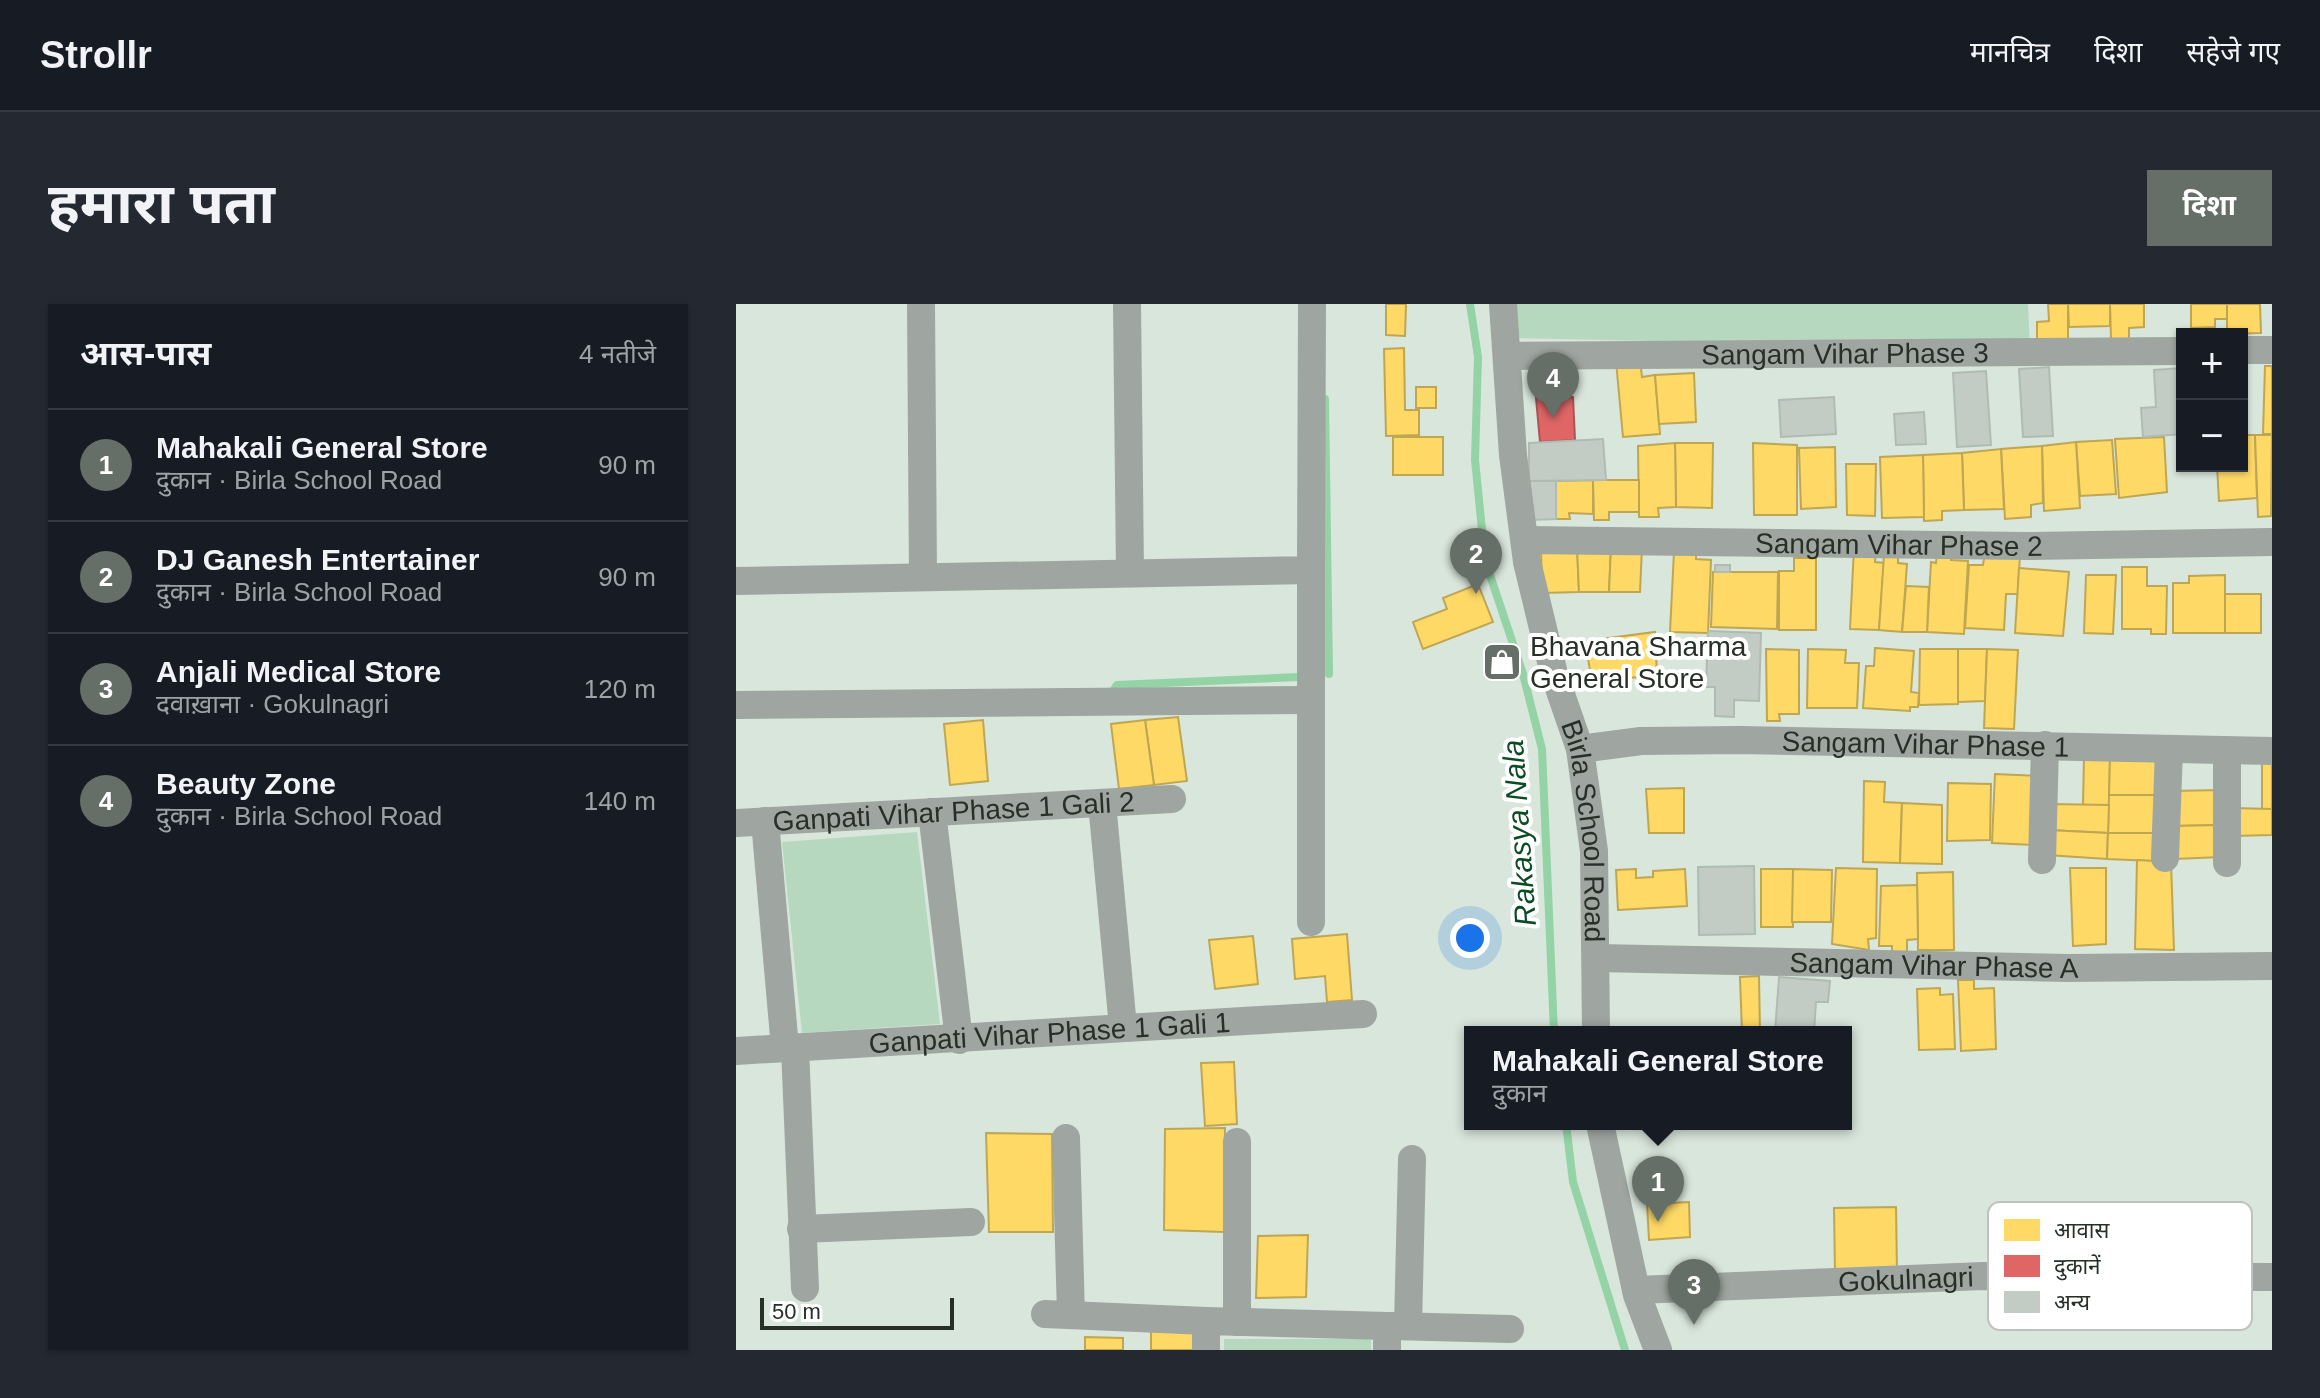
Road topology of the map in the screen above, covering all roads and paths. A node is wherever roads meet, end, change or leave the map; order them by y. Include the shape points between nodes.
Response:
1 (921, 304) edge
2 (1127, 304) edge
3 (1312, 304) edge
4 (1503, 304) edge
5 (2248, 350) edge
6 (2272, 350) edge
7 (2176, 351) edge
8 (1507, 356) junction
9 (1525, 540) junction
10 (2272, 542) edge
11 (1311, 570) junction
12 (1130, 573) junction
13 (923, 577) junction
14 (736, 581) edge
15 (1311, 700) junction
16 (736, 705) edge
17 (2045, 745) junction
18 (1580, 749) junction
19 (2169, 750) junction
20 (2272, 751) edge
21 (2227, 752) junction
22 (1172, 799) dead end
23 (1102, 803) junction
24 (932, 812) junction
25 (765, 821) junction
26 (736, 823) edge
27 (2165, 858) dead end
28 (2042, 860) dead end
29 (2227, 863) dead end
30 (1311, 922) dead end
31 (1598, 958) junction
32 (2272, 966) edge
33 (1363, 1014) dead end
34 (1596, 1026) edge
35 (1123, 1027) junction
36 (959, 1040) junction
37 (790, 1048) junction
38 (736, 1051) edge
39 (1601, 1130) edge
40 (1066, 1138) dead end
41 (1237, 1142) dead end
42 (1412, 1159) dead end
43 (971, 1222) dead end
44 (801, 1229) junction
45 (1988, 1276) edge
46 (2252, 1277) edge
47 (2272, 1277) edge
48 (805, 1288) dead end
49 (1636, 1290) junction
50 (1206, 1321) junction
51 (1237, 1322) junction
52 (1510, 1329) dead end
53 (1394, 1334) edge
54 (1206, 1350) edge
55 (1658, 1350) edge

1 - 13 street
2 - 12 street
3 - 11 street
4 - 8 street, Birla School Road
5 - 6 street
7 - 8 street, Sangam Vihar Phase 3
8 - 9 street, Birla School Road
9 - 10 street, Sangam Vihar Phase 2 via 2027,546
9 - 18 street, Birla School Road via 1538,616
11 - 12 street
11 - 15 street
12 - 13 street
13 - 14 street
15 - 16 street
15 - 30 street
17 - 18 street, Sangam Vihar Phase 1 via 1739,740 1641,741
17 - 19 street, Sangam Vihar Phase 1
17 - 28 street
18 - 31 street, Birla School Road via 1594,851
19 - 21 street, Sangam Vihar Phase 1
19 - 27 street
20 - 21 street, Sangam Vihar Phase 1
21 - 29 street
22 - 23 street, Ganpati Vihar Phase 1 Gali 2
23 - 24 street, Ganpati Vihar Phase 1 Gali 2
23 - 35 street
24 - 25 street, Ganpati Vihar Phase 1 Gali 2
24 - 36 street
25 - 26 street, Ganpati Vihar Phase 1 Gali 2
25 - 37 street
31 - 32 street, Sangam Vihar Phase A via 2068,968
31 - 34 street, Birla School Road
33 - 35 street, Ganpati Vihar Phase 1 Gali 1
35 - 36 street, Ganpati Vihar Phase 1 Gali 1
36 - 37 street, Ganpati Vihar Phase 1 Gali 1
37 - 38 street, Ganpati Vihar Phase 1 Gali 1
37 - 44 street
39 - 49 street
40 - 50 street via 1058,1314
41 - 51 street
42 - 53 street
43 - 44 street
44 - 48 street
45 - 49 street, Gokulnagri
46 - 47 street, Gokulnagri
49 - 55 street
50 - 51 street
50 - 54 street
51 - 53 street
52 - 53 street

